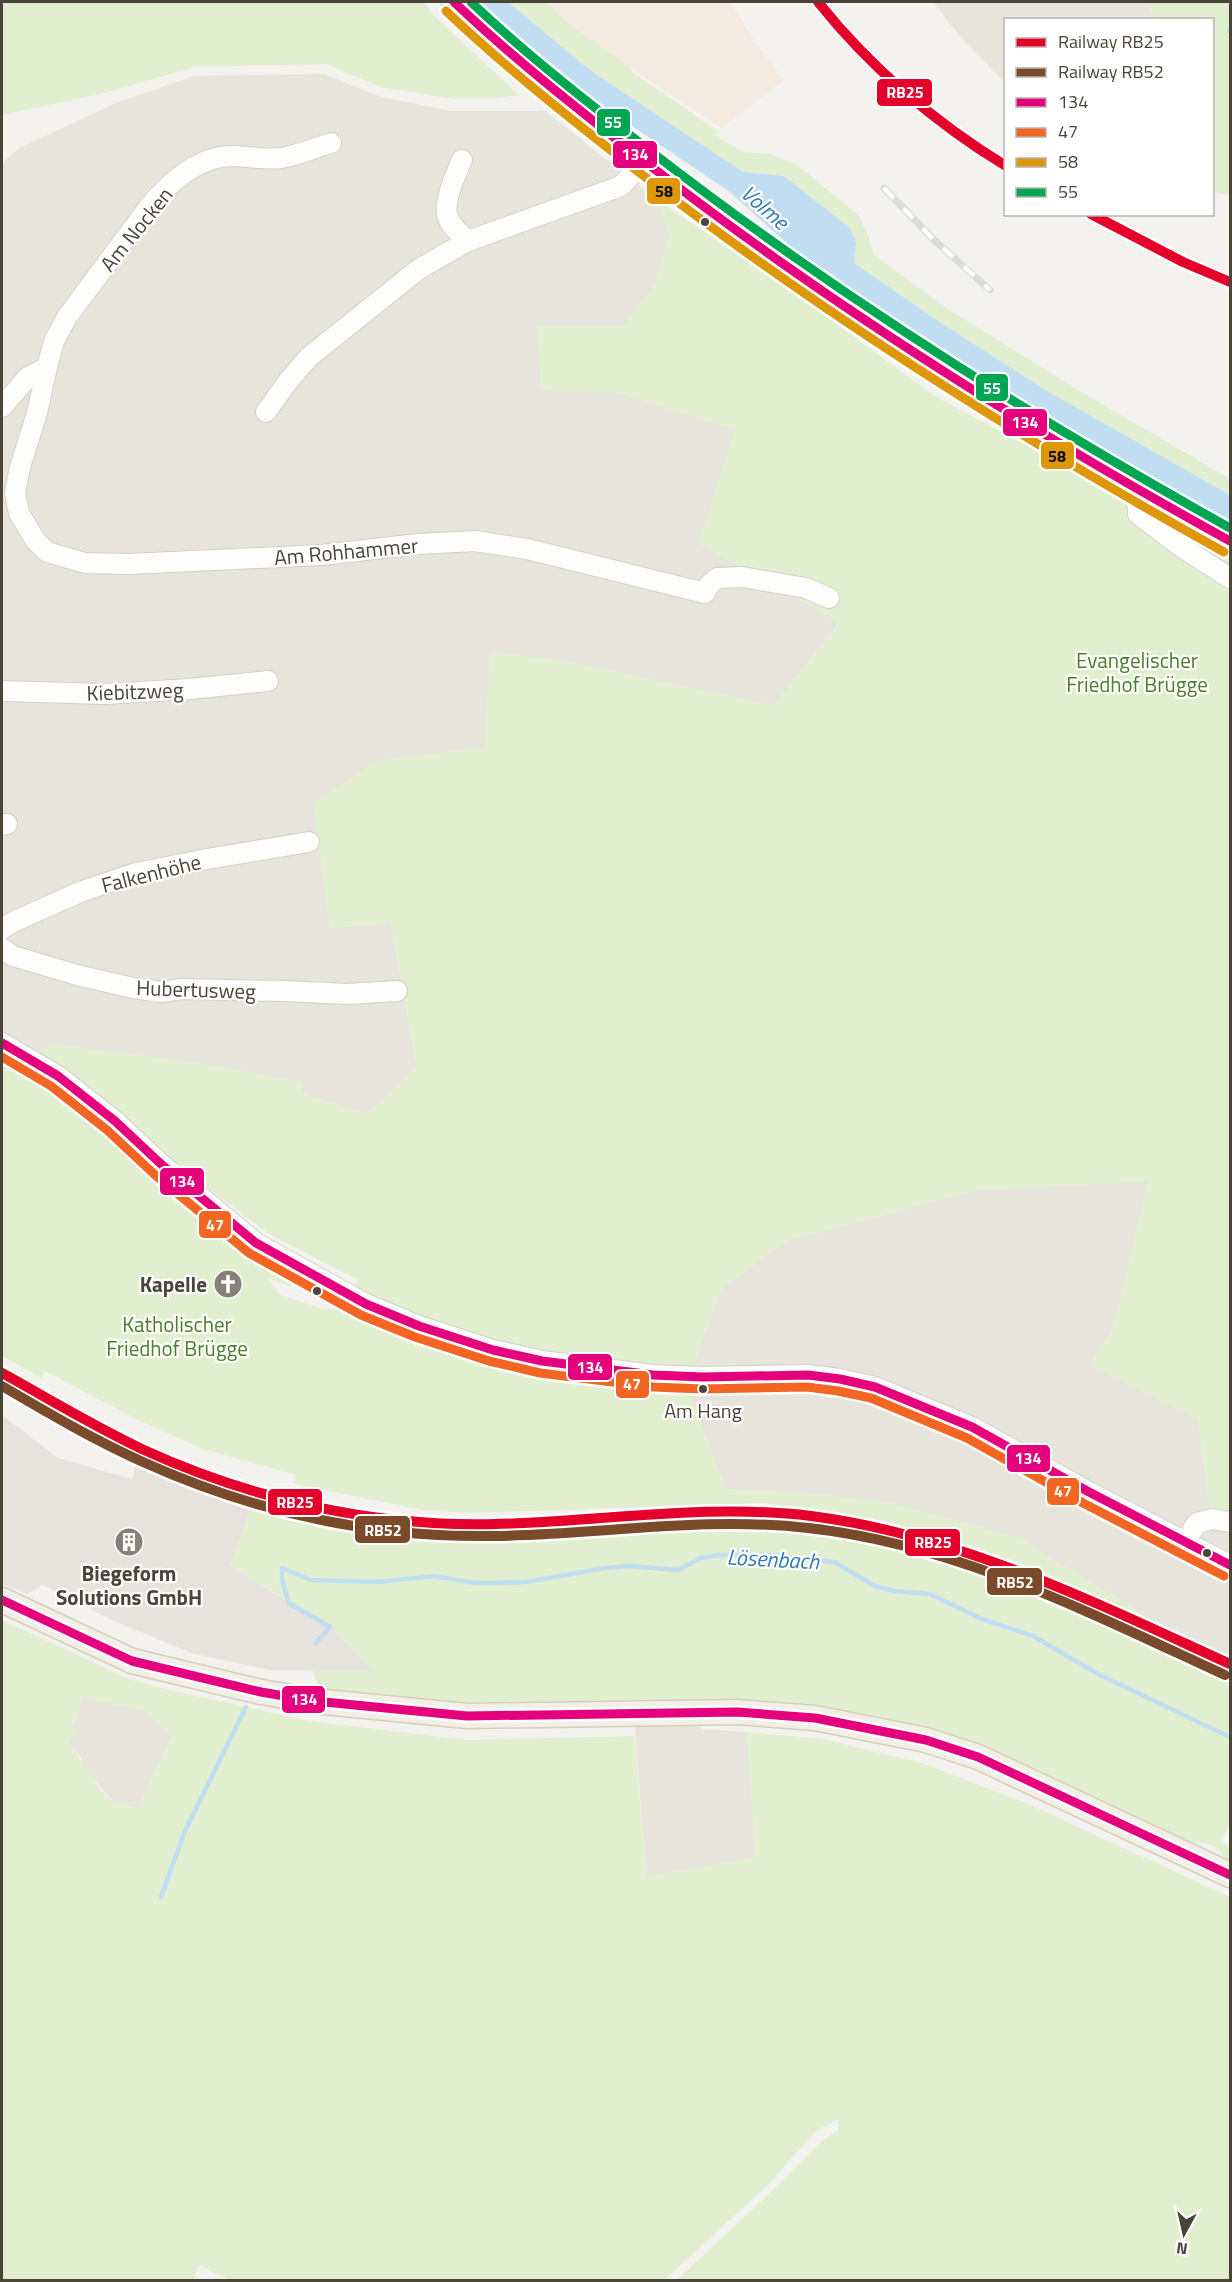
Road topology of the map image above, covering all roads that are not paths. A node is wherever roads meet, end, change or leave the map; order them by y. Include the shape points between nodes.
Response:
1 (454, 2) edge
2 (331, 143) dead end
3 (462, 160) dead end
4 (644, 161) junction
5 (468, 241) junction
6 (47, 367) junction
7 (2, 407) edge
8 (266, 412) dead end
9 (1137, 491) junction
10 (1230, 541) edge
11 (1230, 578) edge
12 (829, 598) dead end
13 (268, 681) dead end
14 (2, 691) edge
15 (309, 842) dead end
16 (2, 929) edge
17 (2, 948) edge
18 (397, 991) dead end
19 (2, 1043) edge
20 (1230, 1522) edge
21 (1186, 1540) junction
22 (1230, 1565) edge
23 (2, 1600) edge
24 (1230, 1875) edge

1 - 4 main road via 488,36
2 - 6 street, Am Nocken via 281,158 231,156 198,163 184,174 149,207 67,317 54,341
3 - 5 street via 452,183 447,214 454,228
4 - 5 street via 621,186
4 - 9 main road via 789,270 938,370
5 - 8 street via 419,269 309,357
6 - 7 street via 28,377
6 - 12 street, Am Rohhammer via 15,493 19,513 47,552 85,563 129,564 321,555 475,541 527,549 705,593 717,578 742,578 806,588
9 - 10 main road
9 - 11 street via 1138,514
13 - 14 street, Kiebitzweg via 105,694
15 - 16 street, Falkenhöhe via 136,873 80,892
17 - 18 street, Hubertusweg via 13,956 77,975 161,992
19 - 21 street via 58,1077 115,1121 162,1166 256,1243 366,1304 493,1350 542,1361 653,1375 808,1375 875,1388 972,1427
20 - 21 street via 1212,1519 1197,1523
21 - 22 street
23 - 24 main road via 132,1661 314,1701 467,1716 737,1712 814,1718 926,1740 978,1757

